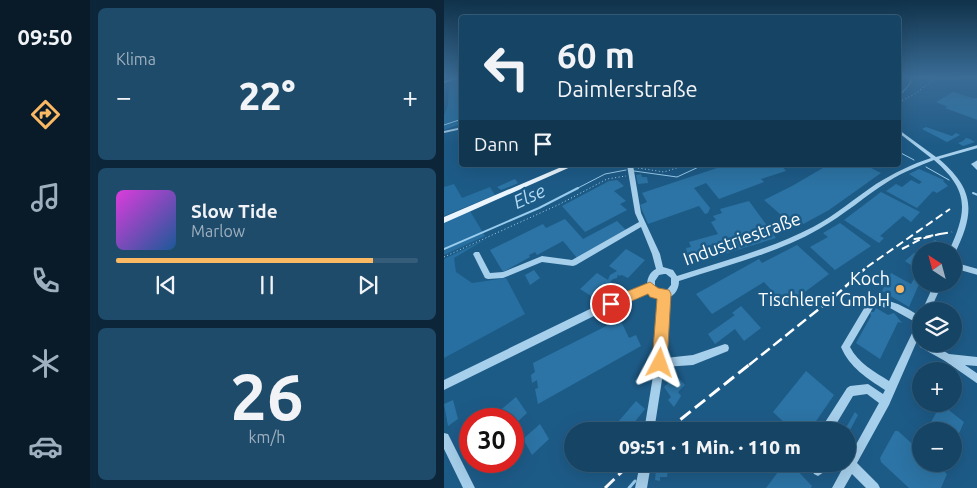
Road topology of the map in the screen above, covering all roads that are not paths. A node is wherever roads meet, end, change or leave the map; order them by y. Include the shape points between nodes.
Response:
1 (459, 129) edge
2 (444, 132) edge
3 (901, 132) edge
4 (977, 146) edge
5 (935, 158) junction
6 (977, 160) edge
7 (567, 167) edge
8 (631, 170) edge
9 (977, 170) edge
10 (444, 220) edge
11 (642, 223) junction
12 (957, 242) edge
13 (478, 254) dead end
14 (962, 268) edge
15 (661, 272) junction
16 (977, 272) edge
17 (676, 279) junction
18 (650, 287) junction
19 (664, 294) junction
20 (912, 316) edge
21 (725, 348) dead end
22 (912, 352) edge
23 (938, 352) edge
24 (948, 358) junction
25 (977, 362) edge
26 (660, 363) junction
27 (977, 380) edge
28 (444, 385) edge
29 (891, 388) junction
30 (885, 401) junction
31 (650, 422) edge
32 (831, 422) edge
33 (444, 438) edge
34 (856, 456) edge
35 (856, 470) edge
36 (644, 472) edge
37 (847, 472) edge
38 (469, 488) edge
39 (641, 488) edge
40 (838, 488) edge
41 (874, 488) edge

1 - 2 street
3 - 5 street
4 - 5 street, Industriestraße
5 - 12 street via 962,188 966,203 965,221
5 - 17 street, Industriestraße via 887,180 834,217 796,238
6 - 9 street via 974,164
7 - 10 main road
8 - 11 street
11 - 13 street via 573,264 542,259 503,275 488,276
11 - 15 street
14 - 16 street
15 - 17 street via 671,273
15 - 18 street via 652,277
17 - 19 street via 673,290
18 - 19 street via 655,293
18 - 28 street
19 - 26 street
20 - 29 street via 889,304 872,303 845,347 848,355 866,372
21 - 26 street via 693,360
22 - 29 street
23 - 24 street
24 - 25 street
24 - 27 street
26 - 31 street
29 - 30 street
30 - 32 street via 868,389 850,391
30 - 34 street
33 - 38 street
35 - 41 street
36 - 39 street
37 - 40 street

